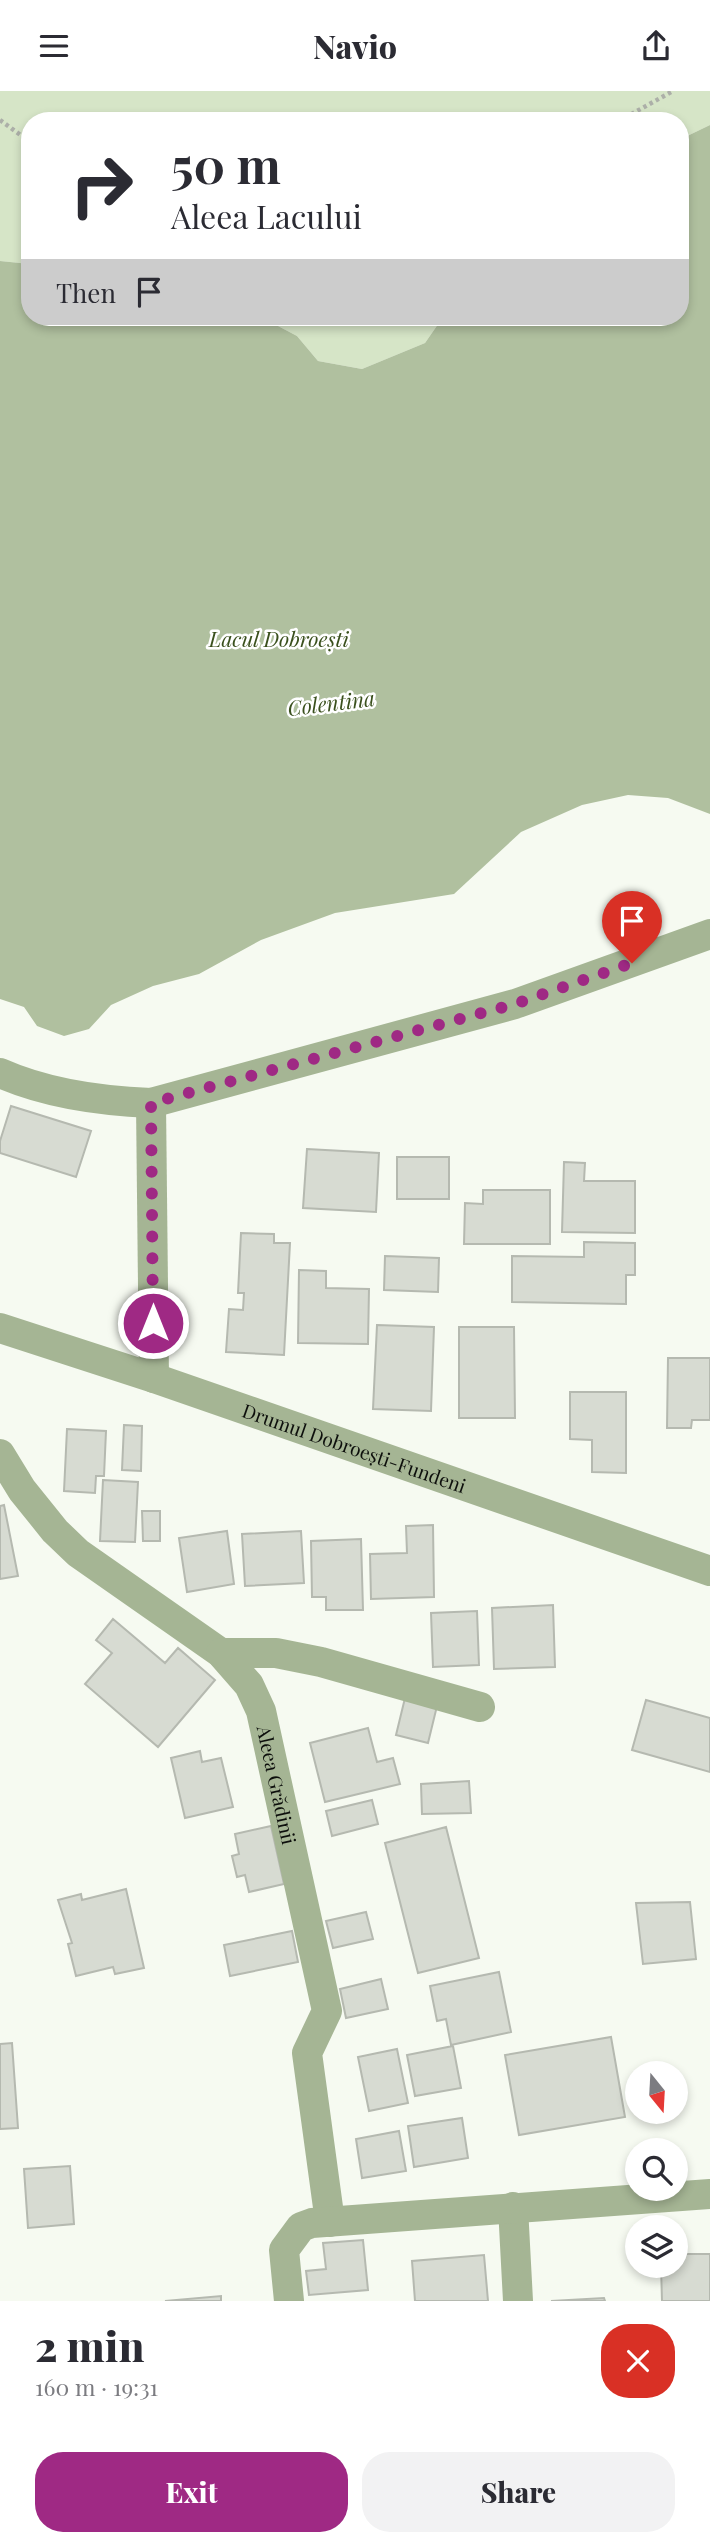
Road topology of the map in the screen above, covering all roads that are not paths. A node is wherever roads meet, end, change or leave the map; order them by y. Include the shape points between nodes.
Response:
1 (710, 934) edge
2 (0, 1073) edge
3 (151, 1103) junction
4 (0, 1328) edge
5 (154, 1378) junction
6 (0, 1454) edge
7 (710, 1571) edge
8 (221, 1653) junction
9 (480, 1707) dead end
10 (710, 2194) edge
11 (513, 2207) junction
12 (330, 2222) junction
13 (289, 2301) edge
14 (518, 2301) edge

1 - 3 street via 515,1004
2 - 3 street via 35,1087
3 - 5 street
4 - 5 street, Drumul Dobroești-Fundeni
5 - 7 street, Drumul Dobroești-Fundeni
6 - 8 street, Aleea Grădinii via 30,1500 78,1553
8 - 9 street via 276,1653 321,1662
8 - 12 street, Aleea Grădinii via 249,1685 261,1711 327,2011 307,2053
10 - 11 street
11 - 12 street
11 - 14 street
12 - 13 street via 301,2227 284,2250

